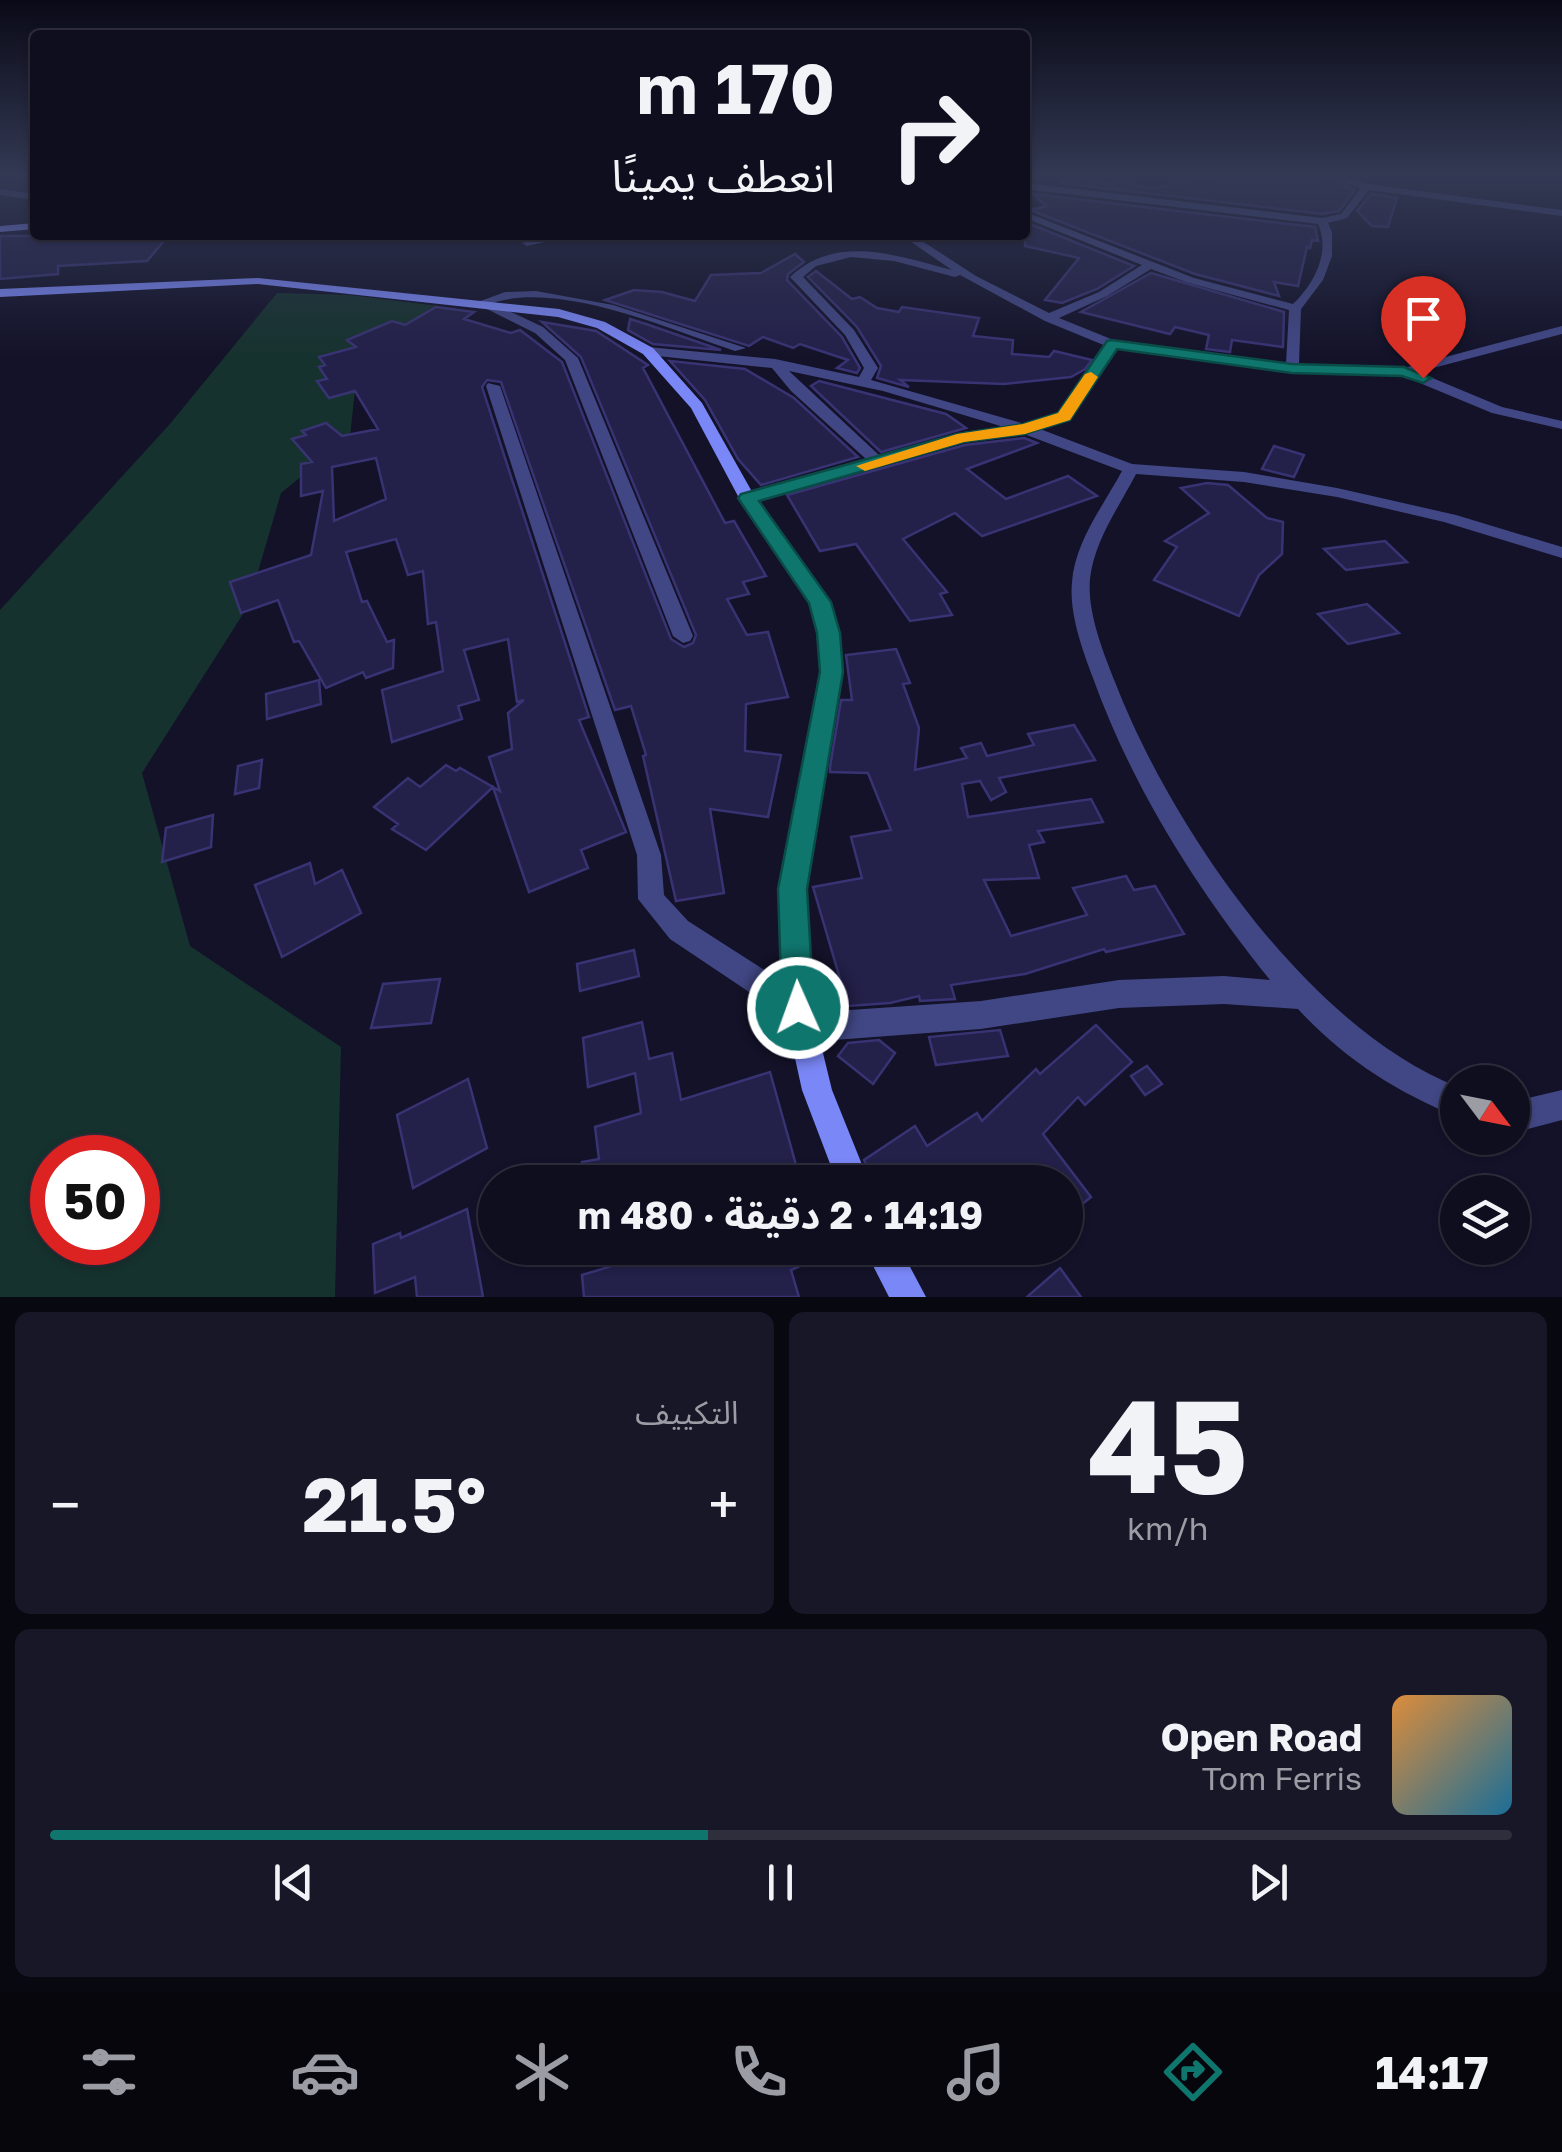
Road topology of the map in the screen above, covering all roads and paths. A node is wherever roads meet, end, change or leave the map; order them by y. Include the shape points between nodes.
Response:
1 (1075, 236) edge
2 (1327, 236) edge
3 (544, 240) edge
4 (914, 240) edge
5 (527, 243) dead end
6 (1148, 265) junction
7 (972, 278) junction
8 (0, 293) edge
9 (481, 303) junction
10 (1294, 308) junction
11 (1049, 318) junction
12 (1562, 330) edge
13 (1112, 344) junction
14 (648, 351) junction
15 (778, 365) junction
16 (1292, 368) junction
17 (1404, 372) junction
18 (864, 380) junction
19 (494, 386) dead end
20 (1562, 425) edge
21 (1025, 429) junction
22 (878, 462) junction
23 (1131, 469) junction
24 (748, 498) junction
25 (1562, 553) edge
26 (683, 636) dead end
27 (1304, 996) junction
28 (798, 1008) junction
29 (1440, 1095) edge
30 (1562, 1105) edge
31 (1530, 1113) edge
32 (846, 1165) edge
33 (891, 1265) edge
34 (908, 1297) edge

1 - 6 street
2 - 10 street via 1324,265 1308,298
3 - 5 street
4 - 7 street
6 - 10 street
6 - 11 street
7 - 11 street
7 - 18 street via 852,253 825,256 802,270 796,277 864,352 871,368
8 - 9 main road via 258,280
9 - 14 main road via 582,318
9 - 15 street via 532,293 606,307
9 - 26 street via 539,330 571,358
10 - 16 street
11 - 13 street
12 - 17 street
13 - 16 street
13 - 21 street via 1064,417
14 - 15 street
14 - 24 main road via 697,406
15 - 18 street
15 - 22 street
16 - 17 street
17 - 20 street via 1497,410
18 - 21 street
19 - 28 street via 649,855 650,898 680,930
21 - 22 street
21 - 23 street
22 - 24 street
23 - 25 street via 1216,473 1349,494
23 - 27 street via 1088,552 1080,592 1104,690 1170,820 1256,942
24 - 28 main road via 820,602 832,672 792,889
27 - 28 street via 1224,990 1119,994 856,1027 834,1026
27 - 29 street via 1368,1054
28 - 32 main road via 816,1090
30 - 31 street
33 - 34 main road

